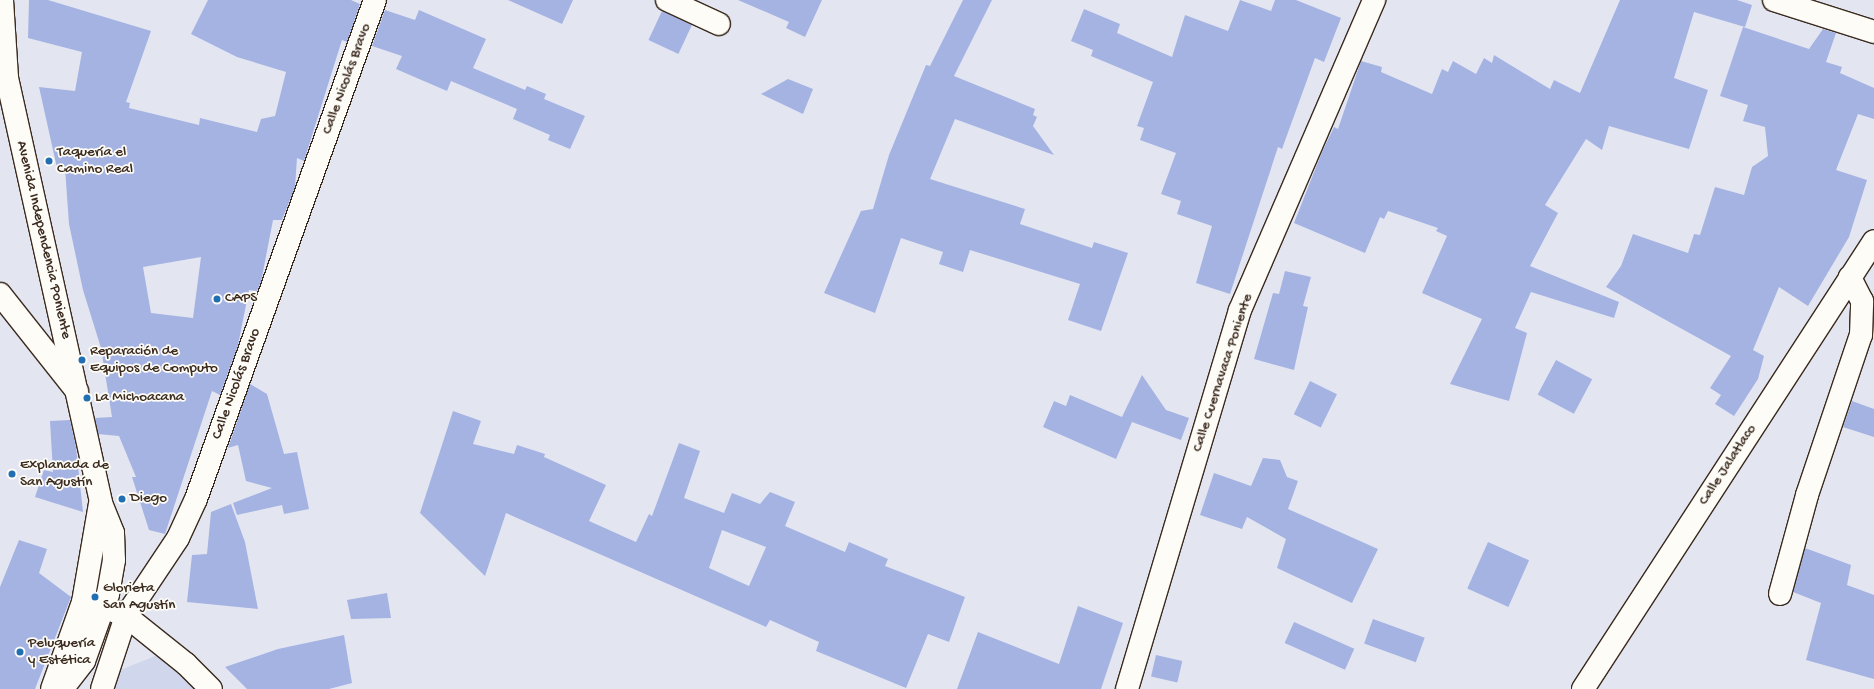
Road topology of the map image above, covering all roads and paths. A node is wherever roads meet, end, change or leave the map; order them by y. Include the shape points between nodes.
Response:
1 (2, 0) edge
2 (375, 0) edge
3 (667, 0) edge
4 (1374, 0) edge
5 (1774, 0) edge
6 (719, 24) dead end
7 (1874, 32) edge
8 (1874, 240) edge
9 (1850, 277) junction
10 (0, 294) edge
11 (77, 391) junction
12 (101, 503) junction
13 (1780, 594) dead end
14 (104, 607) junction
15 (126, 616) junction
16 (52, 689) edge
17 (62, 689) edge
18 (102, 689) edge
19 (211, 689) edge
20 (1127, 689) edge
21 (1583, 689) edge

1 - 11 street, Avenida Independencia Poniente via 7,78
2 - 15 street, Calle Nicolás Bravo via 196,499 178,538
3 - 6 street
4 - 20 street, Calle Cuernavaca Poniente via 1240,310
5 - 7 street
8 - 9 street, Calle Jalatlaco
9 - 13 street via 1862,301 1861,335 1807,496
9 - 21 street, Calle Jalatlaco
10 - 11 street
11 - 12 street, Avenida Independencia Poniente
12 - 14 street, Avenida Independencia Poniente via 113,533 114,560
12 - 16 street, Avenida Independencia Poniente via 94,557 83,602
14 - 15 street
14 - 17 street, Avenida Independencia Poniente via 84,661
15 - 18 street, Calle Nicolás Bravo
15 - 19 street

